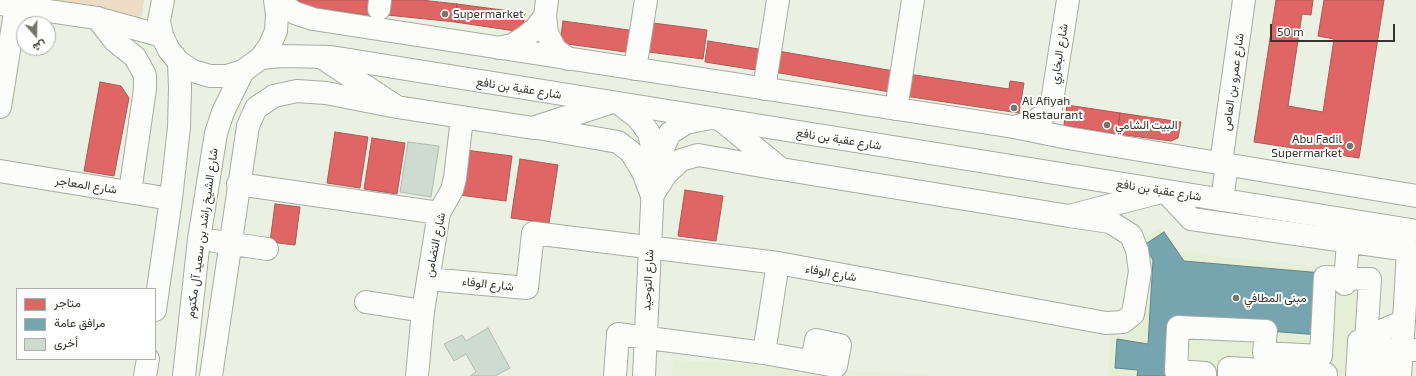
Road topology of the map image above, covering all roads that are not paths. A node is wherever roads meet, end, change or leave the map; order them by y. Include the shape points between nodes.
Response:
1 (162, 0) edge
2 (275, 0) edge
3 (646, 0) edge
4 (778, 0) edge
5 (913, 0) edge
6 (1068, 0) edge
7 (1244, 0) edge
8 (8, 5) edge
9 (546, 8) edge
10 (97, 18) junction
11 (162, 36) junction
12 (499, 48) junction
13 (321, 56) junction
14 (261, 58) junction
15 (568, 59) junction
16 (178, 62) junction
17 (635, 69) junction
18 (243, 71) junction
19 (764, 89) junction
20 (615, 103) junction
21 (0, 107) edge
22 (397, 107) junction
23 (1051, 108) junction
24 (896, 109) junction
25 (462, 118) junction
26 (716, 119) junction
27 (1014, 127) junction
28 (533, 128) junction
29 (1068, 138) junction
30 (1224, 164) junction
31 (781, 169) junction
32 (0, 171) edge
33 (238, 184) junction
34 (653, 190) junction
35 (1165, 191) junction
36 (130, 192) junction
37 (1416, 196) edge
38 (171, 199) junction
39 (1222, 200) junction
40 (439, 213) junction
41 (1069, 216) junction
42 (1410, 231) edge
43 (199, 239) junction
44 (1348, 240) junction
45 (229, 244) junction
46 (650, 247) junction
47 (267, 250) dead end
48 (778, 263) junction
49 (428, 279) junction
50 (1345, 281) junction
51 (366, 302) dead end
52 (156, 303) edge
53 (423, 311) junction
54 (1404, 321) junction
55 (646, 339) junction
56 (1409, 349) edge
57 (764, 353) junction
58 (148, 360) edge
59 (812, 361) dead end
60 (145, 376) edge
61 (184, 376) edge
62 (211, 376) edge
63 (417, 376) edge
64 (615, 376) edge
65 (644, 376) edge
66 (1205, 376) edge
67 (1212, 376) edge
68 (1229, 376) edge
69 (1236, 376) edge
70 (1245, 376) edge
71 (1326, 376) edge
72 (1357, 376) edge
73 (1364, 376) edge
74 (1379, 376) edge
75 (1400, 376) edge

1 - 11 street via 159,22
2 - 12 street via 295,13 313,19
2 - 14 street via 278,15 276,31 270,46
3 - 17 street
4 - 19 street
5 - 24 street
6 - 23 street, شارع البخاري
7 - 30 street, شارع عمرو بن العاص
8 - 10 street
8 - 21 street
9 - 12 street via 536,28 512,45
9 - 15 street via 547,33 555,49
10 - 11 street
10 - 36 street via 115,41 135,57 145,75
11 - 16 street
12 - 15 street
13 - 14 street, شارع عقبة بن نافع
13 - 20 street, شارع عقبة بن نافع
13 - 22 street
14 - 18 street
15 - 17 street
16 - 18 street via 193,71 210,76 227,76
16 - 38 street via 180,110
17 - 19 street
18 - 43 street, شارع الشيخ راشد بن سعيد آل مكتوم via 228,100 216,133
19 - 24 street
20 - 26 street, شارع عقبة بن نافع
20 - 28 street
20 - 34 street, شارع التوحيد via 638,118 649,133 653,152
22 - 25 street
22 - 33 street via 326,93 297,91 274,96 256,108 248,126
23 - 27 street via 1035,121
23 - 29 street
24 - 27 street
25 - 28 street
25 - 40 street, شارع التضامن via 455,178 452,190
26 - 31 street
26 - 34 street, شارع التوحيد via 686,123 670,133 660,155
26 - 35 street, شارع عقبة بن نافع
27 - 29 street
28 - 34 street via 618,142 631,152
29 - 30 street
30 - 37 street
30 - 39 street, شارع عمرو بن العاص
31 - 34 street, شارع الوفاء via 698,155 681,160
31 - 41 street, شارع الوفاء
32 - 36 street, شارع المعاجر
33 - 40 street
33 - 45 street
34 - 46 street, شارع التوحيد
35 - 39 street, شارع عقبة بن نافع
35 - 41 street
35 - 44 street via 1191,220
36 - 38 street, شارع المعاجر
38 - 52 street
39 - 42 street, شارع عقبة بن نافع
40 - 49 street, شارع التضامن
41 - 48 street, شارع الوفاء via 1110,222 1131,235 1137,250 1140,271 1133,314 1123,322 1106,323
43 - 45 street
43 - 61 street, شارع الشيخ راشد بن سعيد آل مكتوم
44 - 50 street
44 - 54 street via 1408,250
45 - 47 street
45 - 62 street
46 - 48 street, شارع الوفاء
46 - 49 street, شارع الوفاء via 533,233 527,288
46 - 55 street, شارع التوحيد
48 - 57 street
49 - 53 street, شارع التضامن
50 - 66 street via 1325,277 1320,356 1264,353 1266,332 1178,327 1176,371 1205,373
50 - 67 street via 1332,284 1327,364 1257,360 1258,338 1185,334 1183,365 1212,366
50 - 72 street via 1362,286
50 - 73 street via 1370,279
51 - 53 street
53 - 63 street, شارع التضامن
54 - 56 street
54 - 74 street via 1382,331
55 - 57 street
55 - 64 street via 618,334
55 - 65 street, شارع التوحيد
56 - 75 street
57 - 59 street
58 - 60 street
68 - 71 street via 1230,368
69 - 70 street

